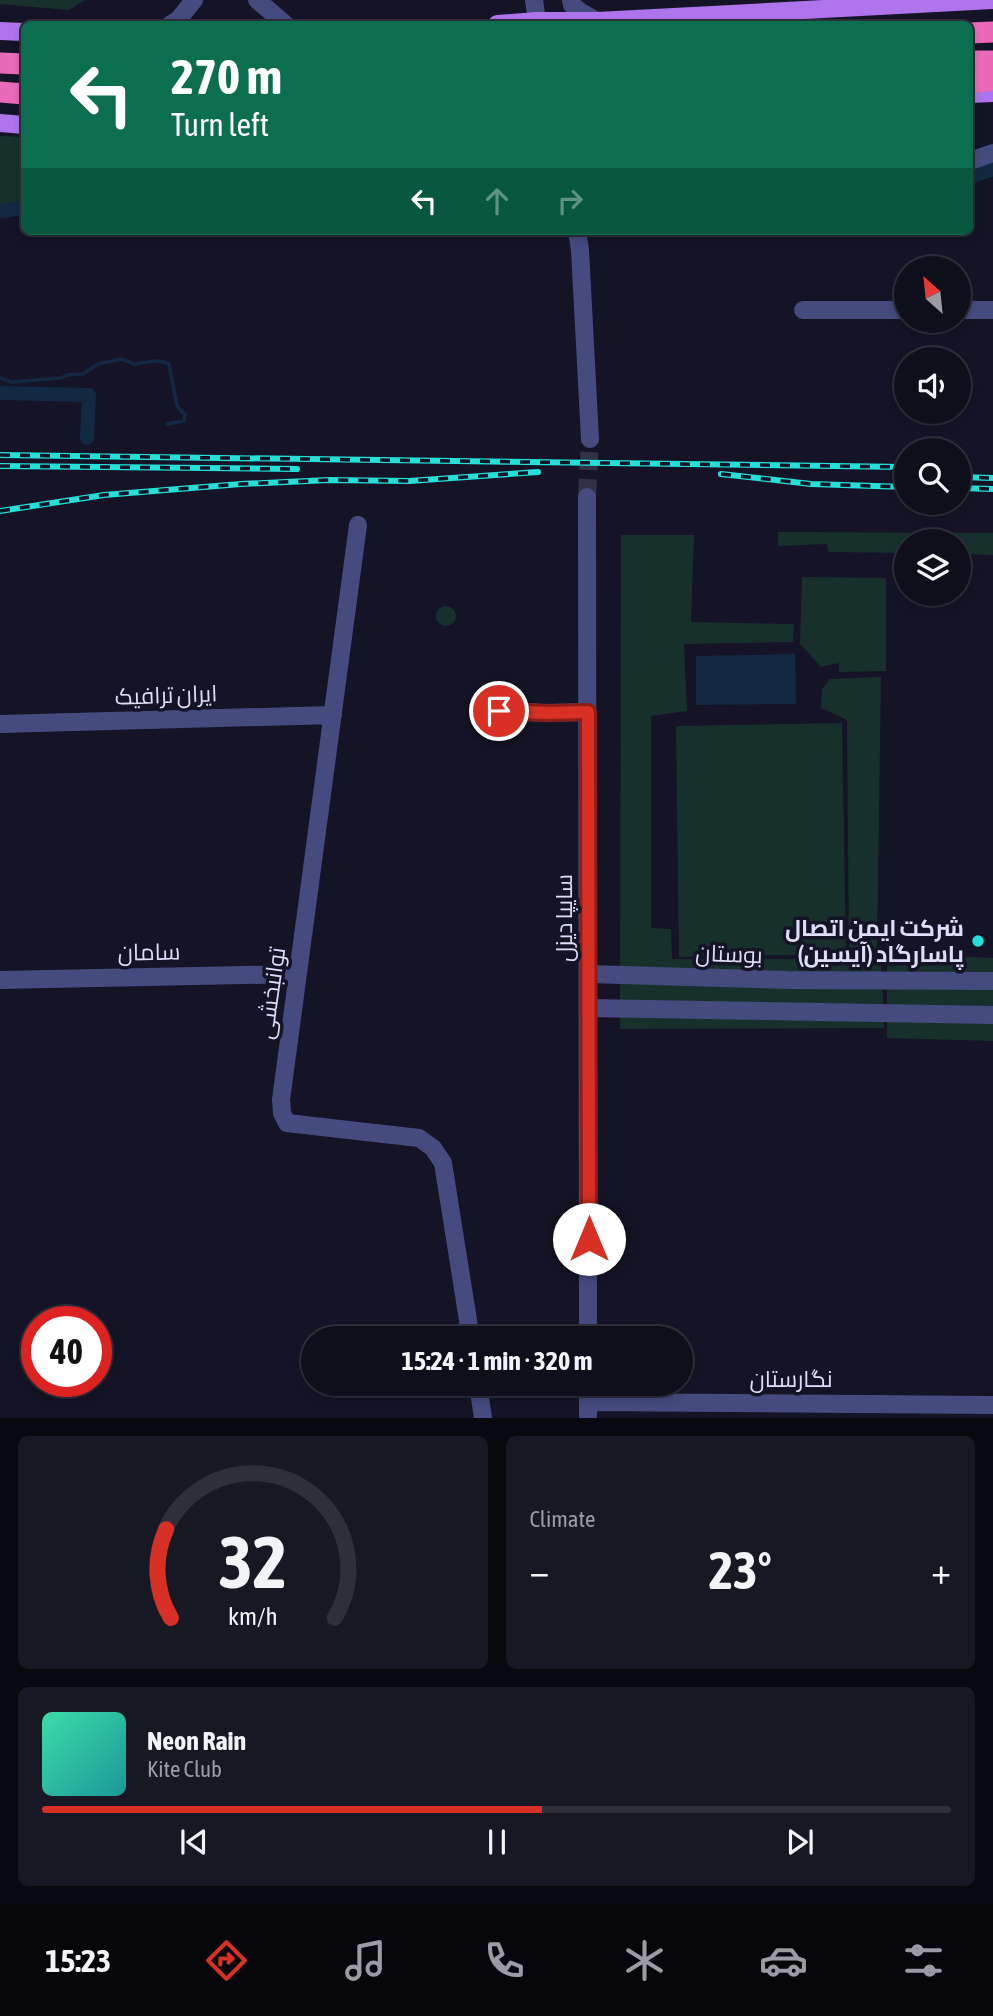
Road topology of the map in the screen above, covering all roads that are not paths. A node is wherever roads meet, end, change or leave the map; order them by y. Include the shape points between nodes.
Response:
1 (194, 0) edge
2 (257, 0) edge
3 (534, 0) edge
4 (571, 0) edge
5 (993, 0) edge
6 (176, 21) edge
7 (282, 21) edge
8 (537, 21) joint
9 (597, 21) junction
10 (0, 31) edge
11 (21, 32) edge
12 (993, 32) edge
13 (973, 33) edge
14 (973, 61) edge
15 (993, 61) edge
16 (0, 63) edge
17 (21, 64) edge
18 (993, 80) edge
19 (973, 83) edge
20 (0, 92) edge
21 (993, 93) edge
22 (21, 94) edge
23 (973, 94) edge
24 (0, 123) edge
25 (21, 125) edge
26 (993, 153) edge
27 (973, 160) edge
28 (578, 235) edge
29 (583, 235) edge
30 (580, 250) junction
31 (803, 310) dead end
32 (894, 310) edge
33 (971, 310) edge
34 (993, 310) edge
35 (590, 439) tunnel mouth
36 (587, 497) tunnel mouth
37 (358, 525) dead end
38 (499, 711) dead end
39 (588, 712) junction
40 (333, 715) junction
41 (0, 724) edge
42 (298, 974) junction
43 (589, 974) junction
44 (0, 979) edge
45 (993, 981) edge
46 (589, 1008) junction
47 (993, 1015) edge
48 (469, 1326) edge
49 (589, 1326) edge
50 (480, 1396) edge
51 (588, 1401) edge
52 (993, 1405) edge
53 (483, 1418) edge

1 - 6 street
2 - 7 street
3 - 8 street
4 - 9 street
5 - 9 main road
8 - 9 main road
10 - 11 main road
12 - 13 highway
14 - 15 highway
16 - 17 highway
18 - 19 highway
20 - 22 highway
21 - 23 main road
24 - 25 main road
26 - 27 street
28 - 30 street
29 - 30 street
30 - 35 street
31 - 32 street
33 - 34 street
36 - 39 street, سایپا دیزل
37 - 40 street, توانبخشی
38 - 39 street
39 - 43 street, سایپا دیزل
40 - 41 street, ایران ترافیک
40 - 42 street, توانبخشی
42 - 44 street, سامان
42 - 48 street, توانبخشی via 282,1113 287,1123 419,1138 433,1148 443,1164
43 - 45 street, بوستان
43 - 46 street, سایپا دیزل
46 - 47 street
46 - 49 street, سایپا دیزل
50 - 53 street
51 - 52 street, نگارستان

